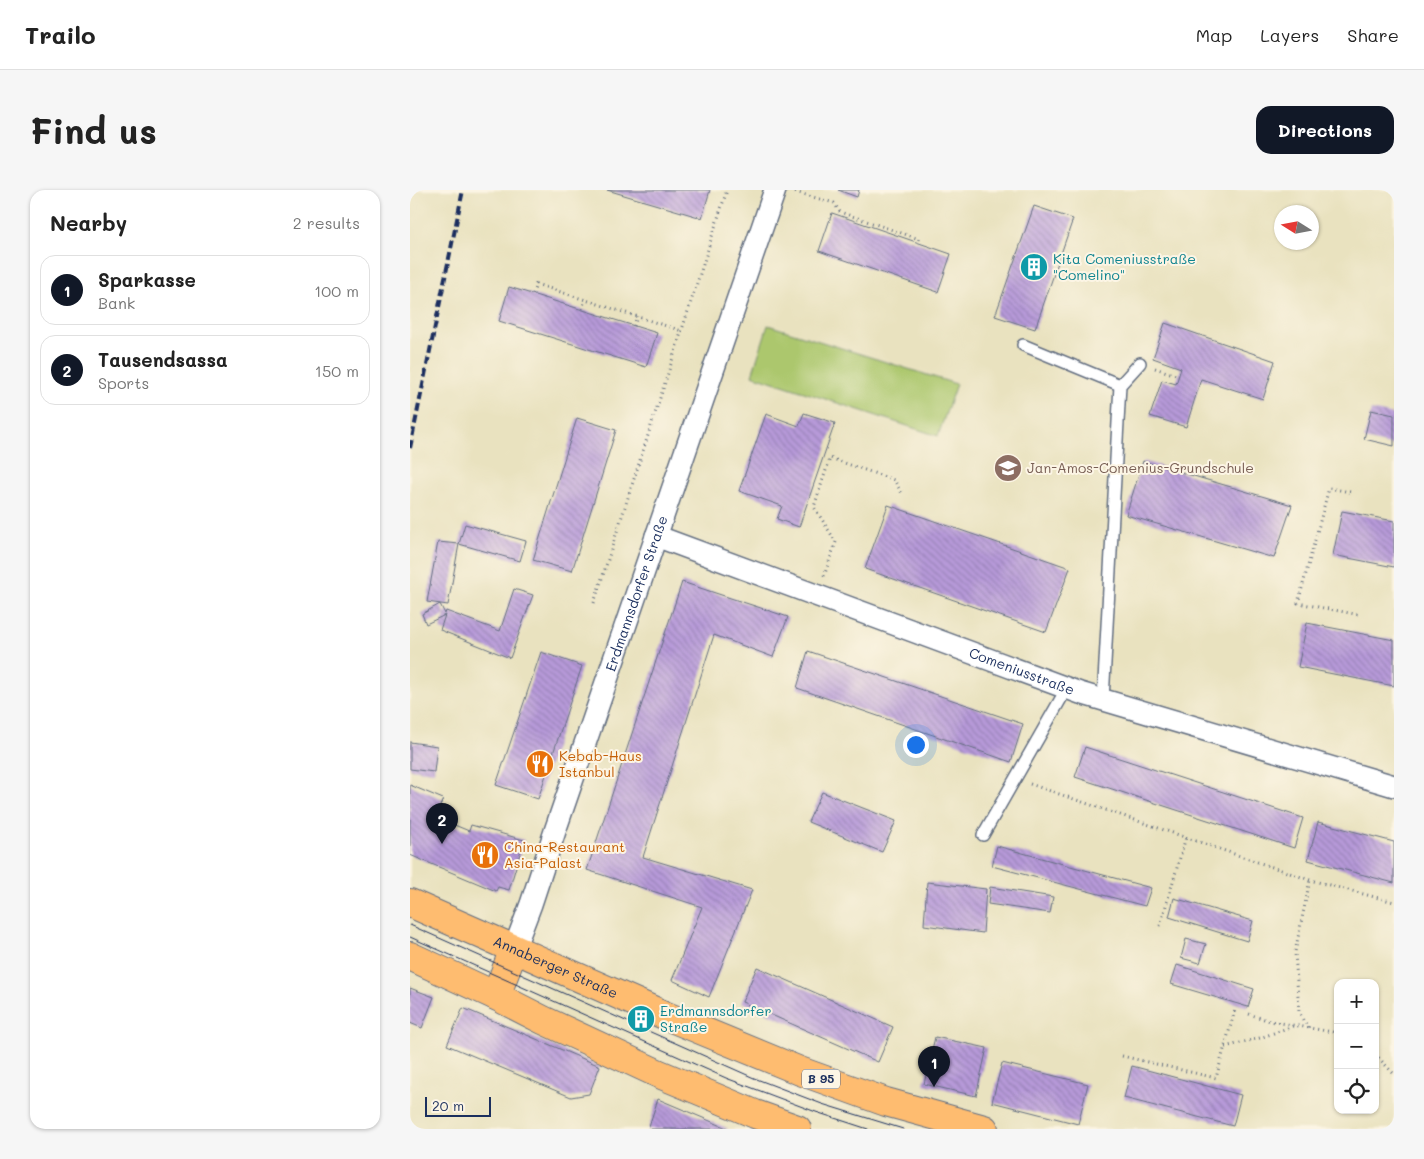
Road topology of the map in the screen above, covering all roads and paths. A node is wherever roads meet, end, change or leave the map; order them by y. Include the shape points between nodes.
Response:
1 (727, 190) edge
2 (775, 190) edge
3 (790, 190) edge
4 (918, 242) dead end
5 (533, 294) dead end
6 (585, 300) junction
7 (582, 310) dead end
8 (637, 316) junction
9 (634, 326) dead end
10 (682, 331) junction
11 (1023, 345) dead end
12 (1140, 363) joint
13 (1179, 376) dead end
14 (1120, 385) junction
15 (1350, 492) dead end
16 (902, 494) dead end
17 (656, 536) junction
18 (816, 596) junction
19 (594, 604) dead end
20 (1360, 615) dead end
21 (1067, 688) junction
22 (1103, 700) junction
23 (1015, 779) junction
24 (1394, 786) edge
25 (983, 835) dead end
26 (1186, 837) junction
27 (1310, 880) junction
28 (1394, 902) edge
29 (410, 904) edge
30 (1160, 926) dead end
31 (514, 949) junction
32 (410, 956) edge
33 (496, 996) junction
34 (1235, 1010) dead end
35 (1249, 1014) dead end
36 (1295, 1026) junction
37 (1309, 1028) junction
38 (1334, 1032) edge
39 (1225, 1047) junction
40 (1122, 1056) dead end
41 (1379, 1058) edge
42 (1394, 1074) edge
43 (797, 1129) edge
44 (984, 1129) edge

1 - 10 path
2 - 17 street, Erdmannsdorfer Straße
3 - 4 path via 834,203 840,212 919,239
5 - 6 path via 536,284
6 - 7 path
6 - 8 path
8 - 9 path
8 - 10 path
10 - 19 path
11 - 14 lane
12 - 13 path
12 - 14 lane
14 - 22 lane
15 - 20 path via 1329,488 1298,603
16 - 18 path via 894,480 830,458 814,507 836,542
17 - 18 street, Comeniusstraße
17 - 31 street, Erdmannsdorfer Straße
18 - 21 street, Comeniusstraße
21 - 22 street, Comeniusstraße
21 - 23 lane
22 - 24 street, Comeniusstraße
23 - 25 lane
23 - 26 path
26 - 27 path
26 - 30 path
27 - 28 path
27 - 37 path via 1296,952 1300,1011
29 - 31 main road, Annaberger Straße / B 95
31 - 33 main road, Erdmannsdorfer Straße
31 - 44 main road, Annaberger Straße / B 95 via 800,1072 886,1102
32 - 33 main road
33 - 43 main road via 657,1073
34 - 39 path
35 - 36 path
36 - 37 path
36 - 39 path
37 - 38 path
39 - 40 path via 1216,1078
41 - 42 path

